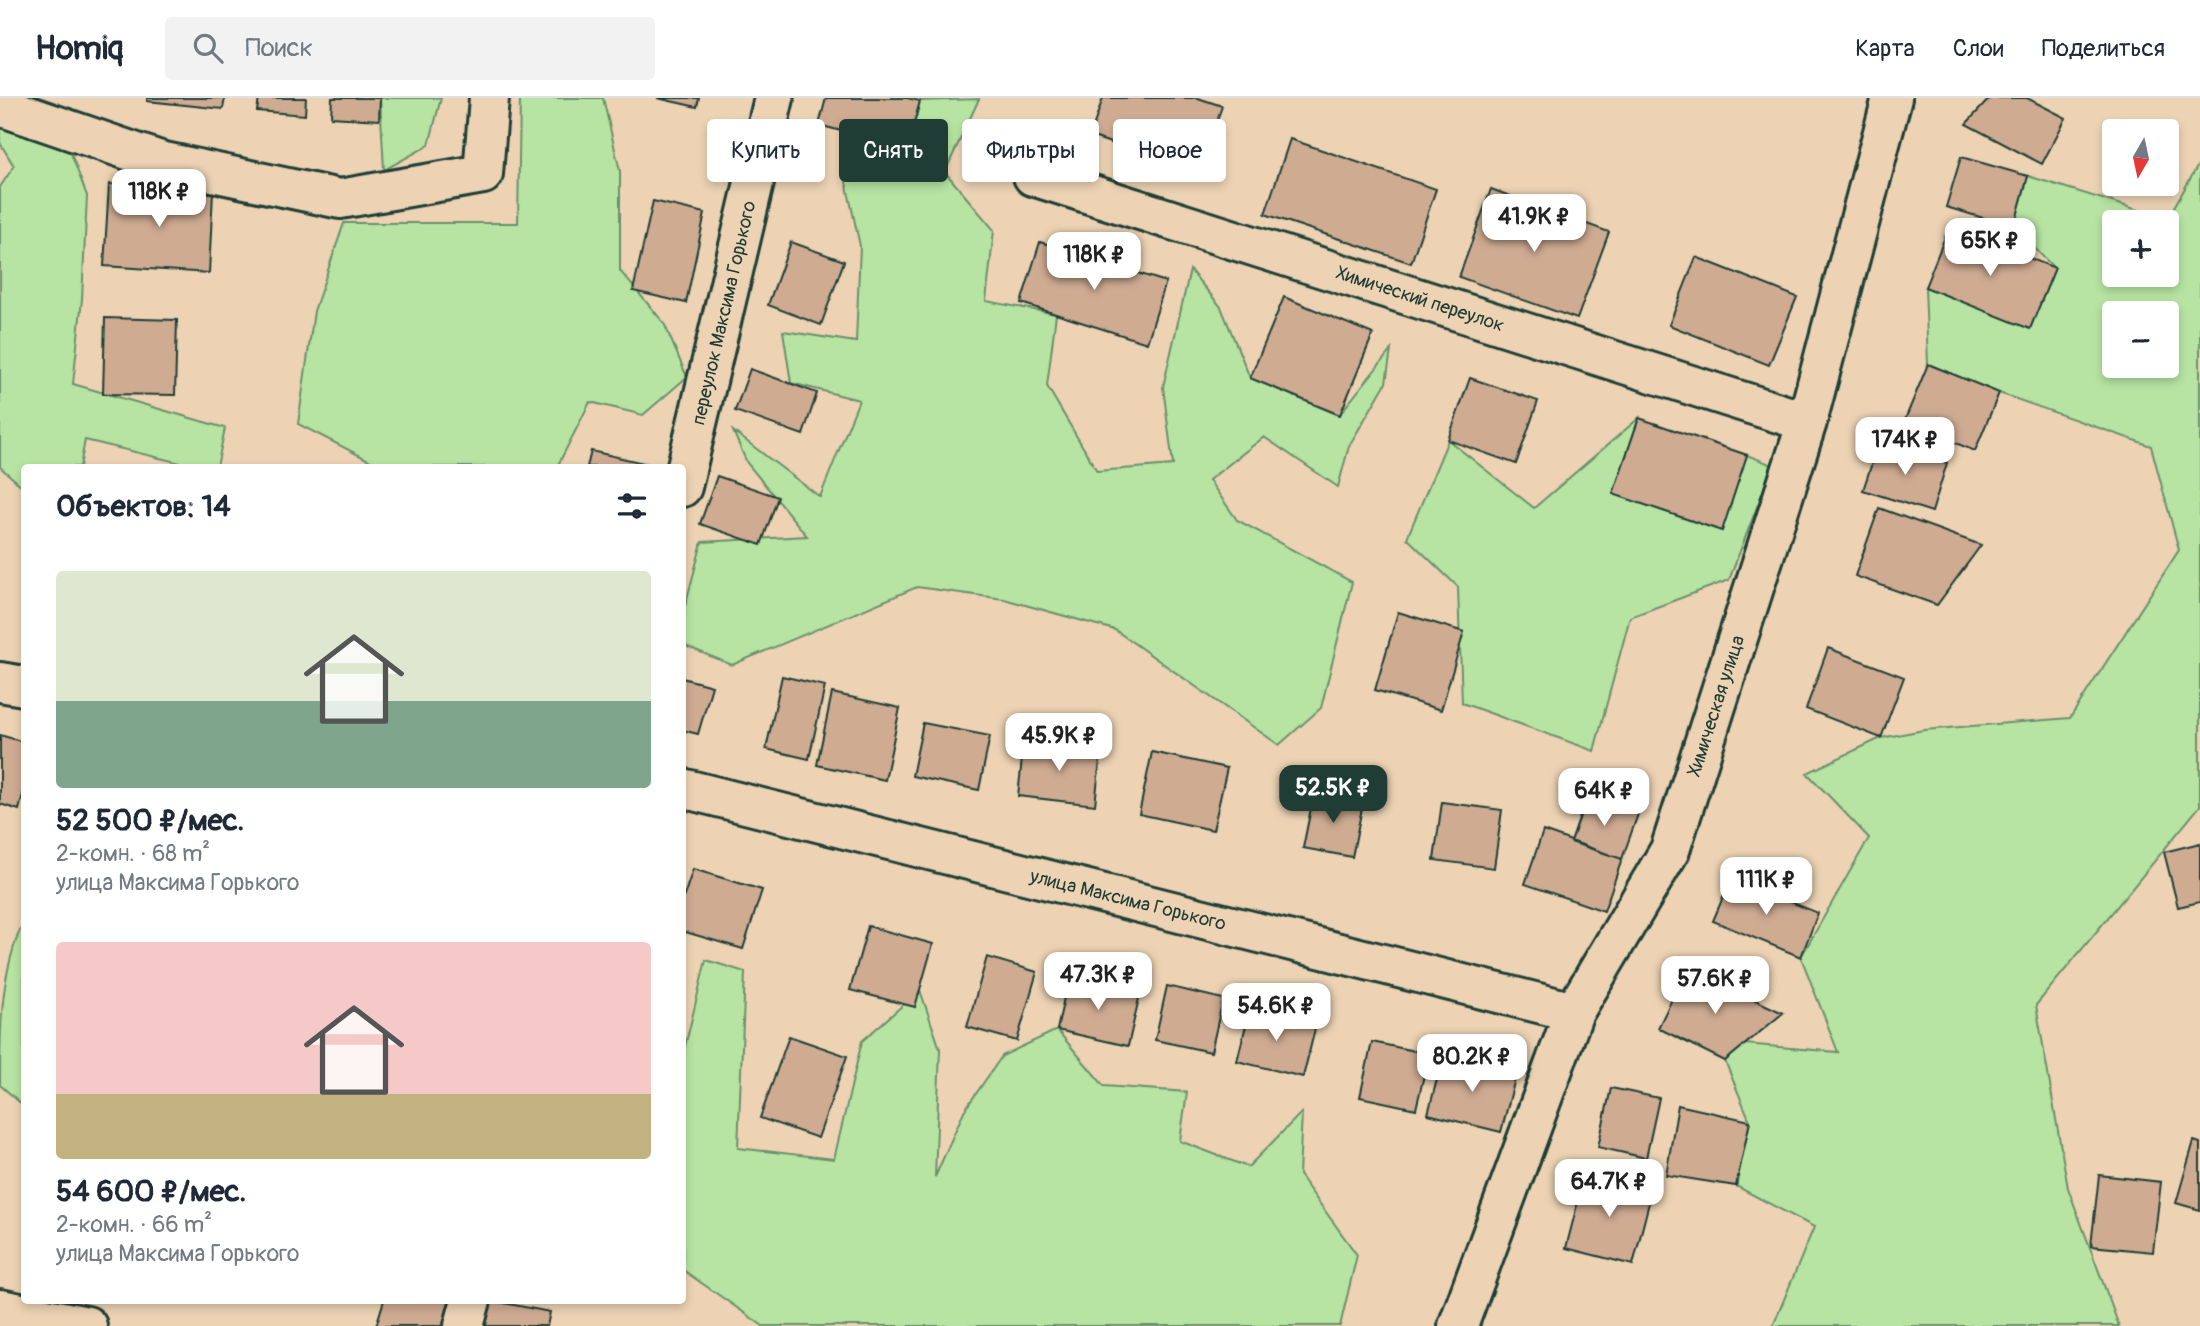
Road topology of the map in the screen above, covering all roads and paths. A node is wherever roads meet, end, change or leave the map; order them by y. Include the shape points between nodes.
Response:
1 (489, 98) edge
2 (774, 98) edge
3 (1892, 98) edge
4 (0, 106) edge
5 (1052, 182) edge
6 (1807, 422) junction
7 (686, 470) edge
8 (0, 682) edge
9 (21, 686) edge
10 (686, 789) edge
11 (1574, 1012) junction
12 (470, 1304) edge
13 (0, 1309) edge
14 (87, 1326) edge
15 (464, 1326) edge
16 (1458, 1326) edge

1 - 4 street via 483,174 340,199 160,161
2 - 7 street, переулок Максима Горького
3 - 6 street, Химическая улица
5 - 6 street, Химический переулок
6 - 11 street, Химическая улица via 1670,850
8 - 9 street
10 - 11 street, улица Максима Горького
11 - 16 street, Химическая улица
12 - 15 street
13 - 14 street

